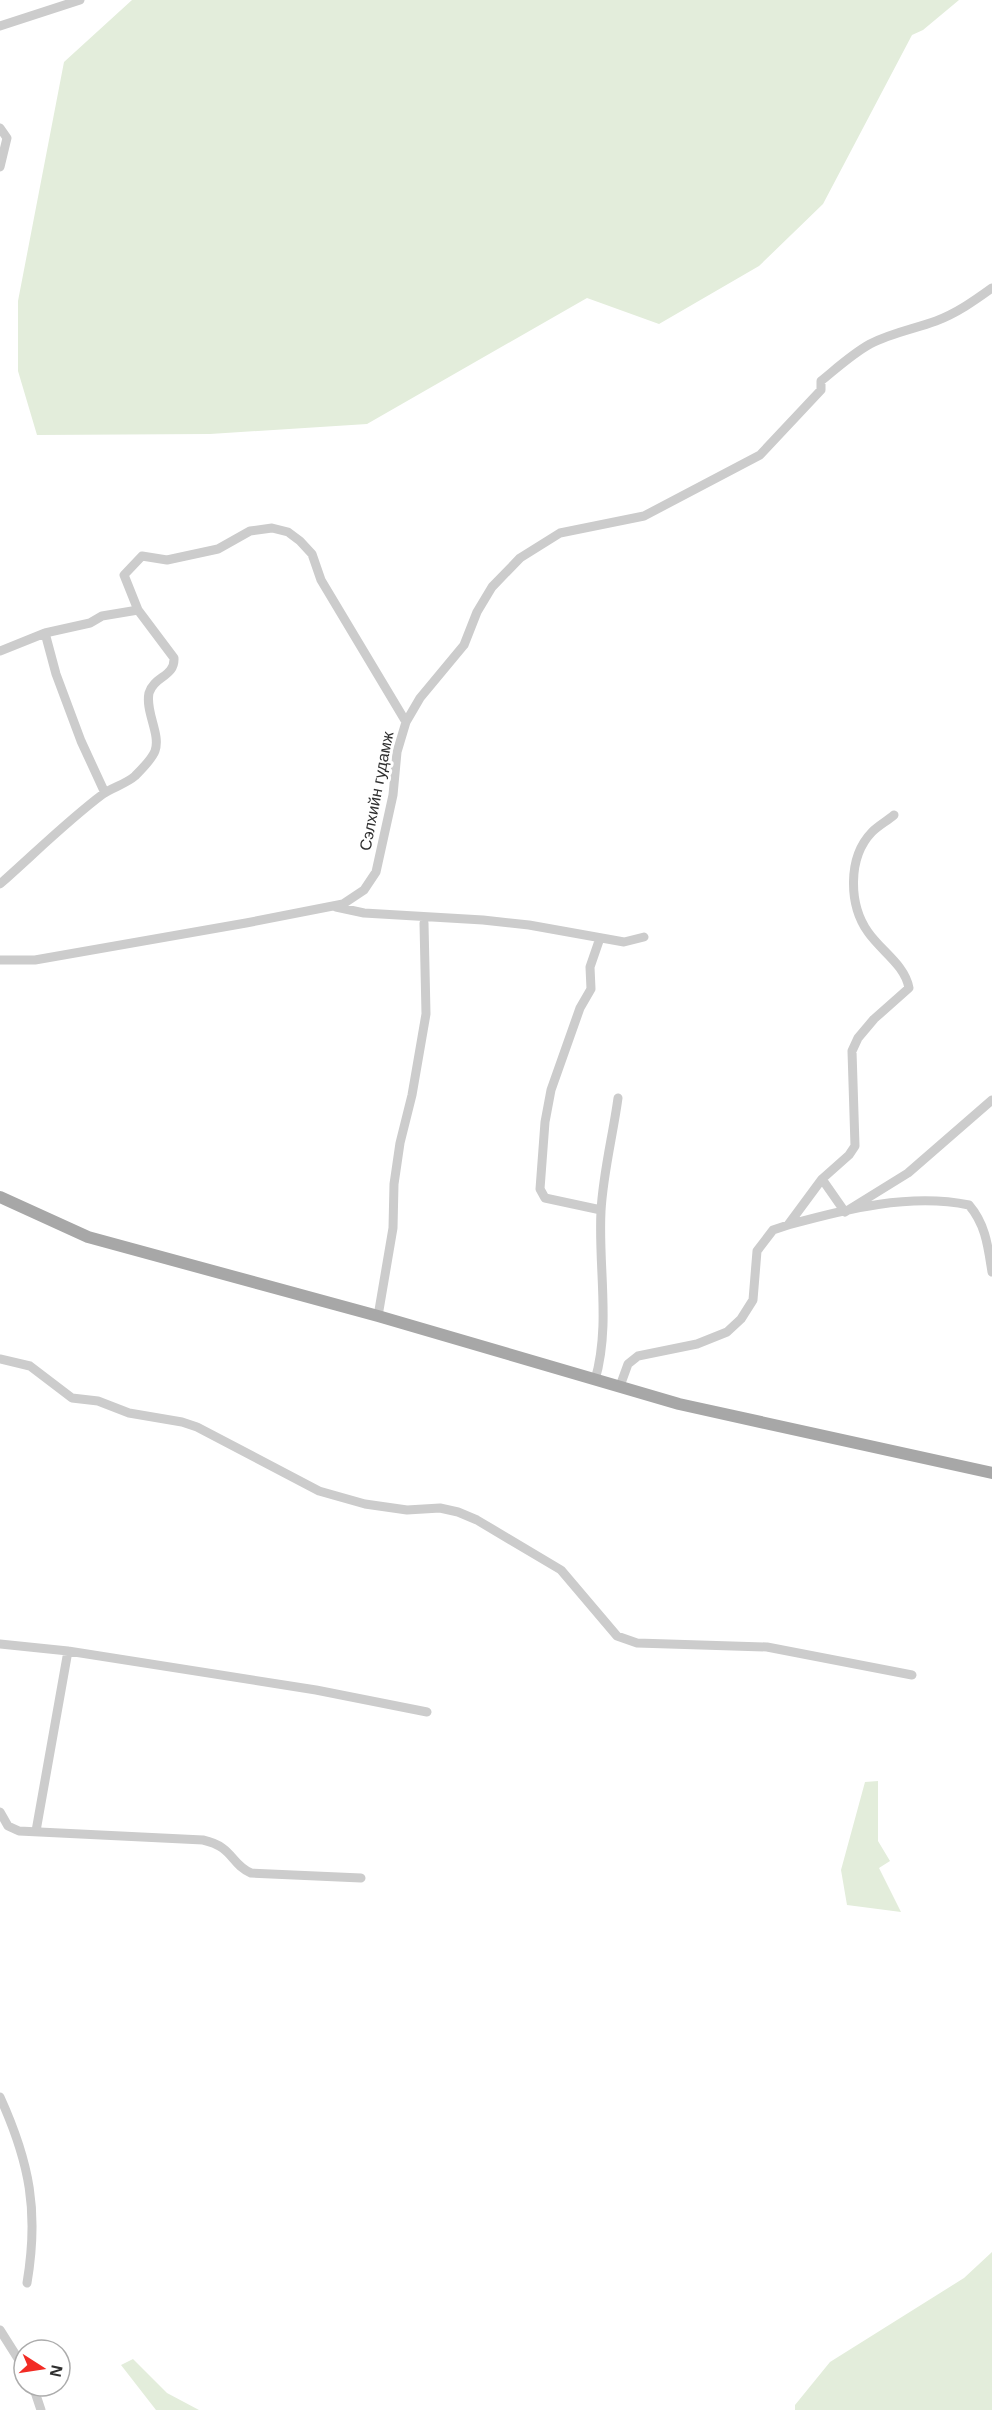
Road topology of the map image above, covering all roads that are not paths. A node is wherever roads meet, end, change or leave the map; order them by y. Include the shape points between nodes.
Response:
1 (80, 0) edge
2 (0, 26) edge
3 (0, 128) edge
4 (0, 167) edge
5 (992, 288) edge
6 (138, 610) junction
7 (45, 633) junction
8 (0, 651) edge
9 (406, 722) junction
10 (105, 793) junction
11 (894, 815) dead end
12 (0, 884) edge
13 (331, 906) junction
14 (424, 923) dead end
15 (644, 937) dead end
16 (600, 938) junction
17 (0, 960) edge
18 (618, 1098) dead end
19 (992, 1100) edge
20 (822, 1179) junction
21 (0, 1197) edge
22 (601, 1210) junction
23 (845, 1212) junction
24 (788, 1224) junction
25 (992, 1272) edge
26 (378, 1316) junction
27 (0, 1359) edge
28 (595, 1380) junction
29 (620, 1386) junction
30 (992, 1473) edge
31 (0, 1644) edge
32 (68, 1651) junction
33 (912, 1675) dead end
34 (427, 1712) dead end
35 (0, 1812) edge
36 (36, 1831) junction
37 (361, 1878) dead end
38 (0, 2097) edge
39 (27, 2283) dead end
40 (0, 2330) edge
41 (12, 2349) edge

1 - 2 street
3 - 4 street via 7,138
5 - 9 street, Сэлхийн гудамж via 962,309 896,332 842,363 821,381 820,390 760,455 644,516 560,533 519,558 492,587 464,645 420,698
6 - 7 street
6 - 9 street via 124,575 142,556 167,560 218,549 250,531 272,528 288,532 312,554 321,580
6 - 10 street via 174,657 174,665 170,674 149,693 150,719 157,742 155,752 135,777
7 - 8 street
7 - 10 street via 68,708
9 - 13 street, Сэлхийн гудамж via 376,872 364,890
10 - 12 street
11 - 20 street via 871,833 860,851 854,876 855,902 867,932 900,968 909,988 874,1019 852,1051 855,1146
13 - 16 street via 364,913 529,925
13 - 17 street, Сэлхийн гудамж via 35,960
14 - 26 street via 426,1014 400,1143 393,1228
15 - 16 street via 624,942
16 - 22 street via 592,958 588,998 580,1008 551,1090 540,1189 545,1198 558,1203
18 - 22 street
19 - 23 street via 908,1173
20 - 23 street
20 - 24 street
21 - 26 main road via 88,1237
22 - 28 street via 604,1276 600,1363
23 - 24 street
23 - 25 street via 926,1201 969,1205 985,1231
24 - 29 street via 773,1230 757,1251 753,1300 741,1319 727,1332 697,1344 638,1356 628,1364
26 - 28 main road
27 - 33 street via 30,1366 72,1398 197,1427 319,1491 407,1510 440,1508 477,1520 561,1570 617,1636 625,1640 767,1647
28 - 29 main road
29 - 30 main road via 679,1404
31 - 32 street
32 - 34 street via 356,1696
32 - 36 street
35 - 36 street via 8,1826 18,1832
36 - 37 street via 203,1840 225,1847 251,1874
38 - 39 street via 19,2138 33,2206 34,2244
40 - 41 street

